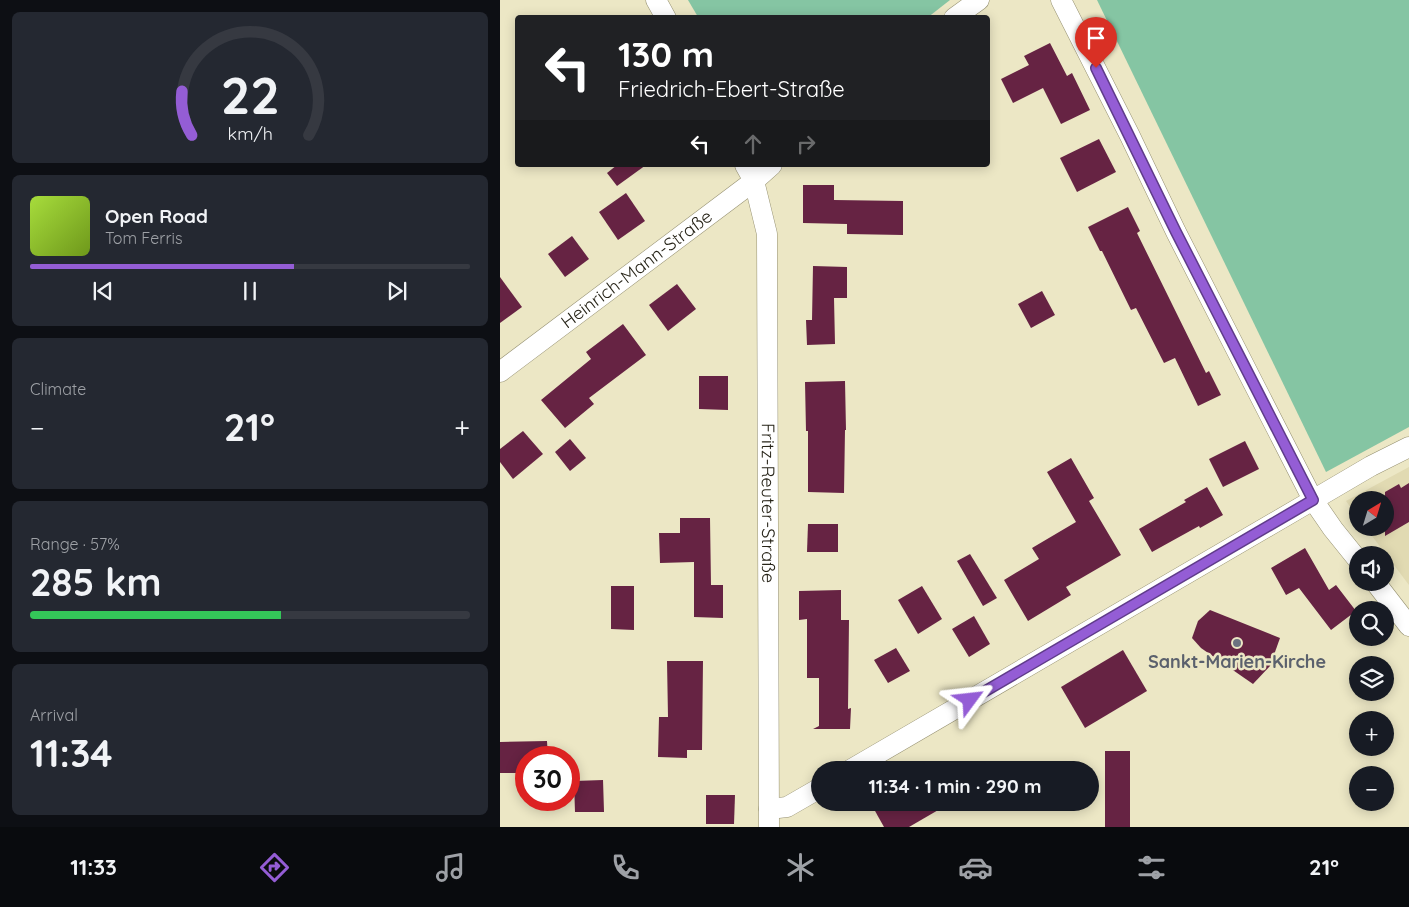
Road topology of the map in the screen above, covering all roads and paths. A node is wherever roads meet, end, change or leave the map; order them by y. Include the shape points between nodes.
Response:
1 (656, 0) edge
2 (979, 0) edge
3 (1061, 0) edge
4 (664, 15) edge
5 (958, 15) edge
6 (766, 167) edge
7 (749, 173) edge
8 (500, 372) edge
9 (1409, 447) edge
10 (1313, 500) junction
11 (1349, 549) edge
12 (1382, 591) edge
13 (1409, 626) edge
14 (865, 761) edge
15 (811, 793) edge
16 (769, 818) edge

1 - 4 street
2 - 5 street
3 - 10 street
6 - 7 street, Heinrich-Mann-Straße
7 - 8 street, Heinrich-Mann-Straße
7 - 16 street, Fritz-Reuter-Straße via 767,234
9 - 10 street
10 - 11 street
10 - 14 street
12 - 13 street
15 - 16 street

